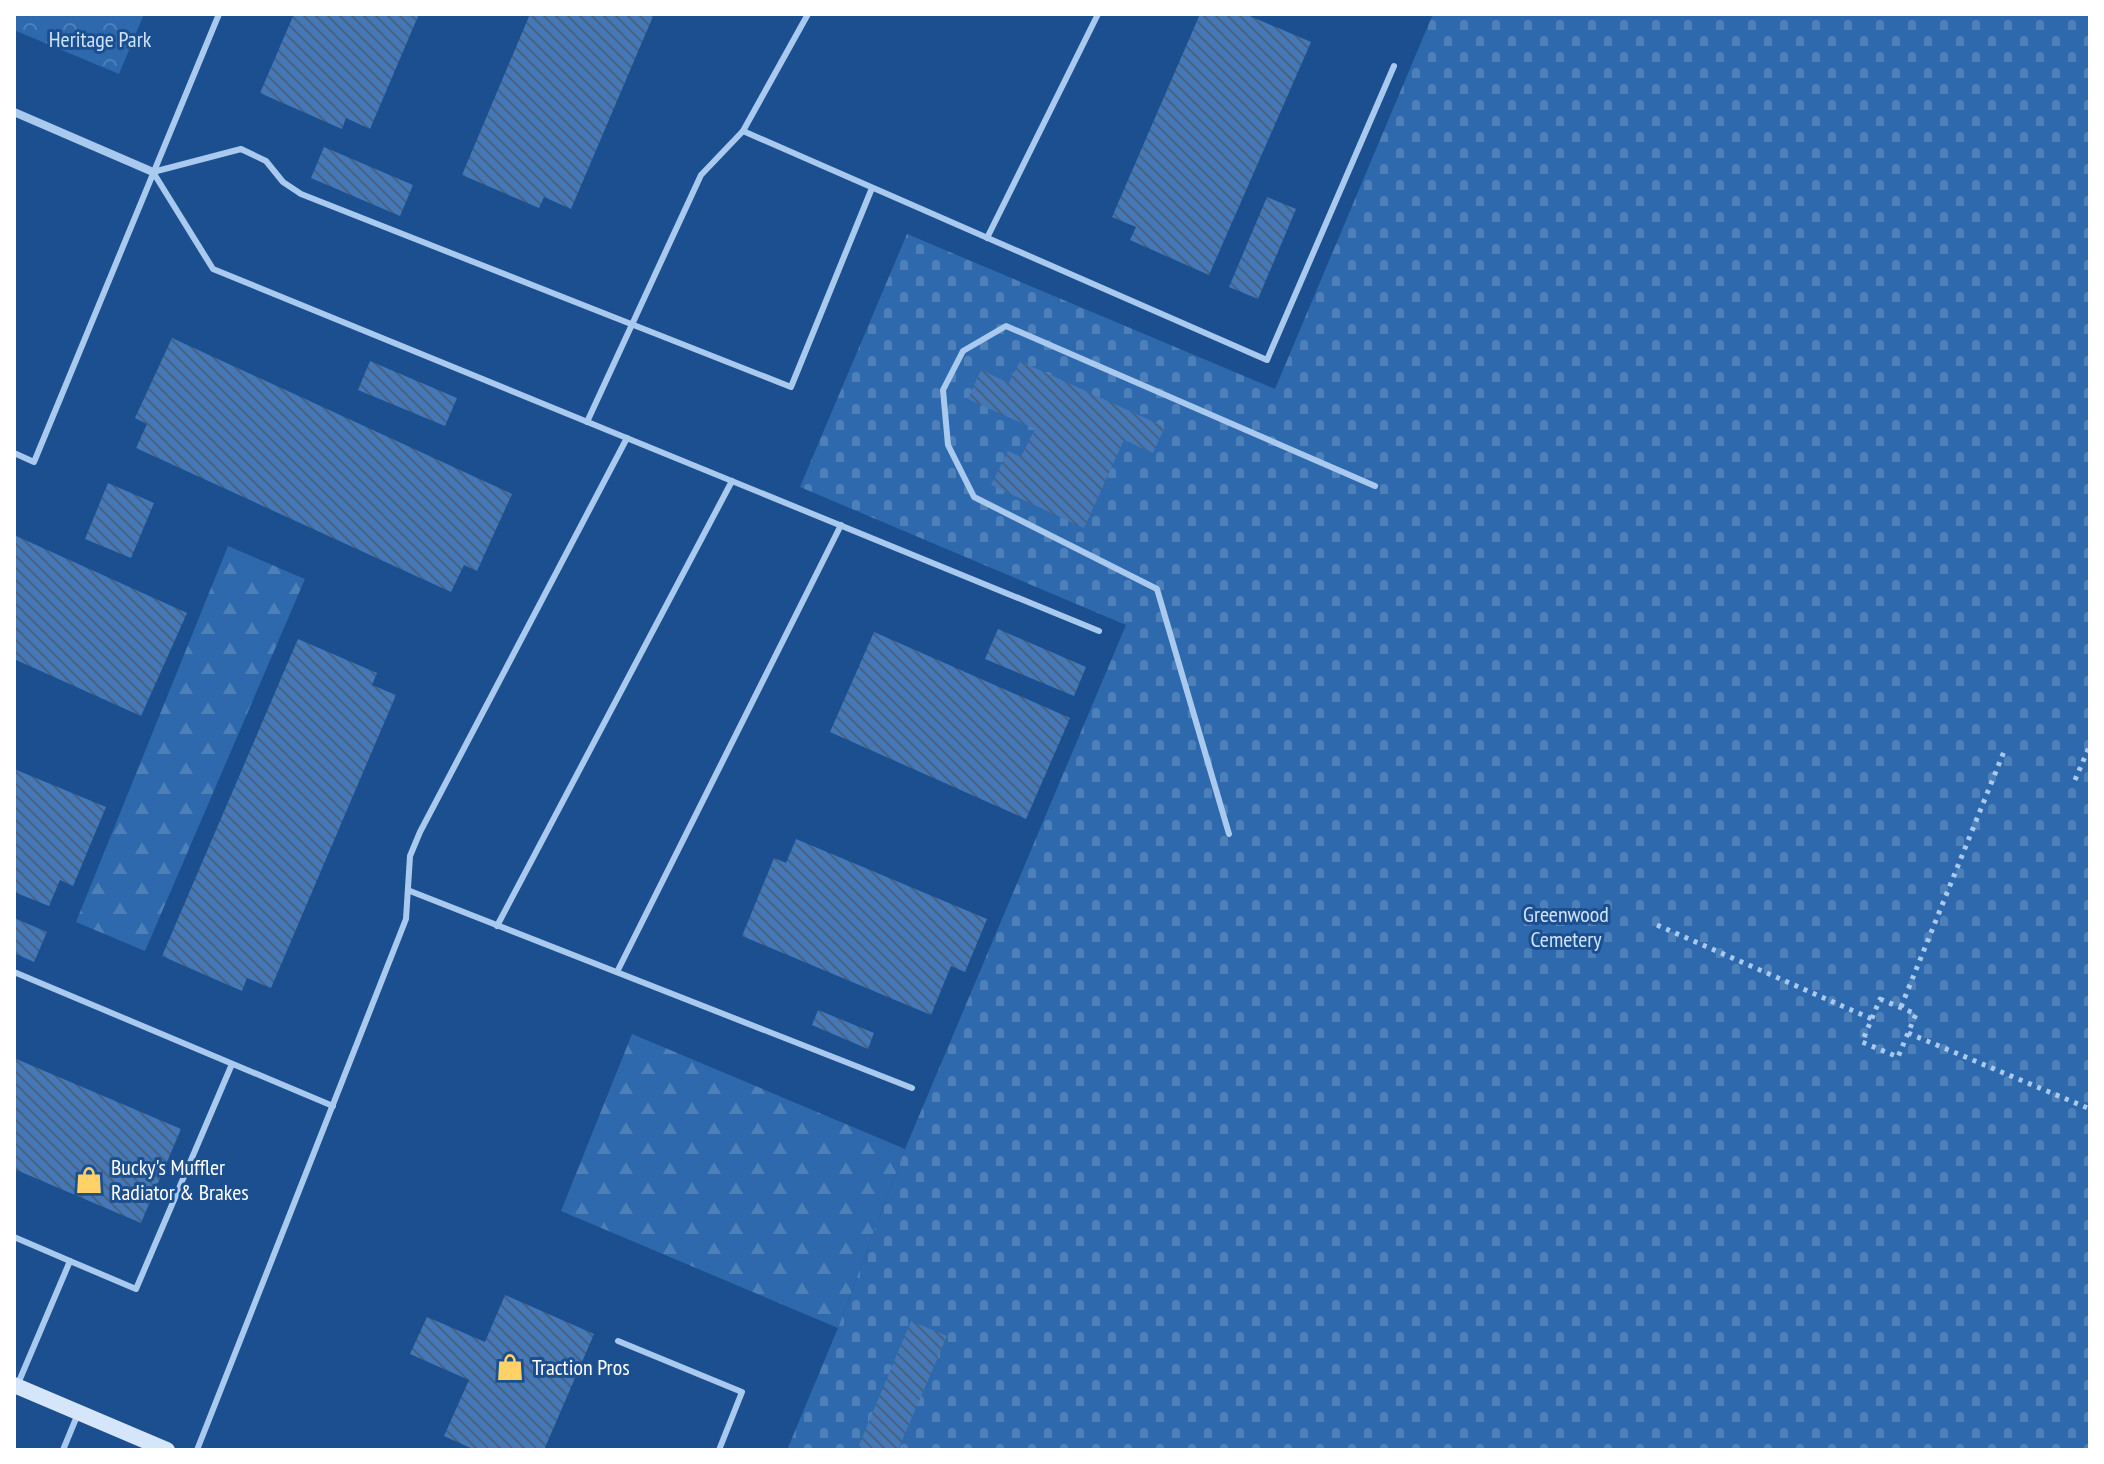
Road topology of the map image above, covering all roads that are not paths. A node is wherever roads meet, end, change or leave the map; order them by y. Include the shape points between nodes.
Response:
1 (219, 14) edge
2 (808, 14) edge
3 (1098, 14) edge
4 (1394, 66) dead end
5 (14, 112) edge
6 (743, 131) junction
7 (153, 172) junction
8 (872, 188) junction
9 (987, 238) junction
10 (633, 323) junction
11 (587, 422) junction
12 (627, 438) junction
13 (14, 453) edge
14 (732, 481) junction
15 (1375, 486) dead end
16 (841, 525) junction
17 (1099, 631) dead end
18 (1229, 834) dead end
19 (410, 891) junction
20 (497, 926) junction
21 (14, 972) edge
22 (617, 972) junction
23 (232, 1064) junction
24 (912, 1088) dead end
25 (333, 1106) junction
26 (14, 1237) edge
27 (70, 1261) junction
28 (618, 1341) dead end
29 (16, 1386) edge
30 (79, 1412) junction
31 (63, 1450) edge
32 (166, 1450) edge
33 (197, 1450) edge
34 (719, 1450) edge

1 - 7 lane
2 - 6 lane
3 - 9 lane
4 - 9 lane via 1267,360
5 - 7 street
6 - 8 lane
6 - 10 lane via 701,175
7 - 10 lane via 241,149 266,161 301,194
7 - 11 lane via 213,269
7 - 13 lane via 34,462
8 - 9 lane
8 - 10 lane via 791,387
10 - 11 lane
11 - 12 lane
12 - 14 lane
12 - 19 lane via 420,832 410,856
14 - 16 lane
14 - 20 lane
15 - 18 lane via 1006,326 963,351 943,390 948,445 974,497 1157,589
16 - 17 lane
16 - 22 lane
19 - 20 lane
19 - 25 lane via 406,919
20 - 22 lane
21 - 23 lane
22 - 24 lane
23 - 25 lane
23 - 27 lane via 136,1289
25 - 33 lane
26 - 27 lane
27 - 29 lane
28 - 34 lane via 742,1392
29 - 30 main road
30 - 31 lane
30 - 32 main road

